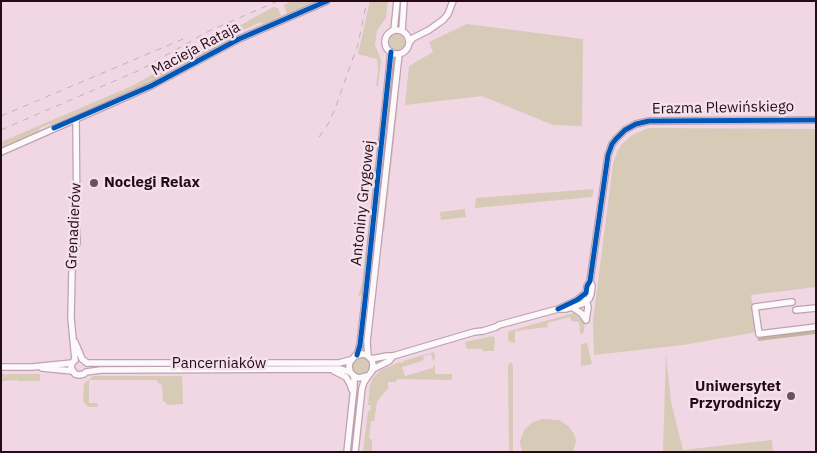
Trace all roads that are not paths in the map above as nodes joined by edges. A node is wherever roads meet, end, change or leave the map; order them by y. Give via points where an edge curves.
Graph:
1 (327, 1) edge
2 (397, 1) edge
3 (404, 1) edge
4 (453, 1) edge
5 (434, 27) junction
6 (394, 30) junction
7 (404, 32) junction
8 (409, 43) junction
9 (391, 52) junction
10 (399, 54) junction
11 (76, 119) junction
12 (816, 120) edge
13 (1, 152) edge
14 (584, 298) junction
15 (792, 302) dead end
16 (572, 307) junction
17 (816, 308) edge
18 (558, 309) junction
19 (796, 310) dead end
20 (816, 327) edge
21 (73, 334) junction
22 (357, 355) junction
23 (393, 356) junction
24 (370, 358) junction
25 (350, 360) junction
26 (84, 361) junction
27 (73, 362) junction
28 (1, 367) edge
29 (32, 367) junction
30 (329, 369) junction
31 (373, 369) junction
32 (72, 371) junction
33 (86, 372) junction
34 (352, 374) junction
35 (367, 376) junction
36 (354, 394) junction
37 (347, 452) edge
38 (355, 452) edge

1 - 11 street, Macieja Rataja via 239,39 151,86
2 - 6 street
3 - 7 street
4 - 5 street via 448,14
5 - 7 street
5 - 8 street
6 - 7 street
6 - 9 street via 385,40
7 - 8 street
8 - 10 street
9 - 10 street
9 - 22 street, Antoniny Grygowej
10 - 24 street, Antoniny Grygowej via 367,342
11 - 13 street, Macieja Rataja
11 - 21 street, Grenadierów via 77,243 72,270
12 - 14 street, Erazma Plewińskiego via 649,121 625,130 608,155 590,281 592,286 589,300
14 - 16 street
14 - 16 street, Erazma Plewińskiego via 588,307 586,320
14 - 18 street
15 - 20 street via 755,307 759,334
16 - 18 street
17 - 19 street
18 - 23 street via 495,324
21 - 26 street
21 - 27 street, Grenadierów
22 - 24 street
22 - 25 street
23 - 24 street
23 - 31 street
24 - 31 street
25 - 26 street, Pancerniaków via 328,363
25 - 34 street
26 - 27 street
26 - 33 street via 88,366
27 - 29 street
27 - 32 street
28 - 29 street
29 - 32 street
30 - 33 street, Pancerniaków
30 - 34 street, Pancerniaków
30 - 36 street via 346,377
31 - 35 street
32 - 33 street via 79,375
34 - 35 street via 361,378
34 - 36 street
35 - 38 street via 362,388
36 - 37 street

